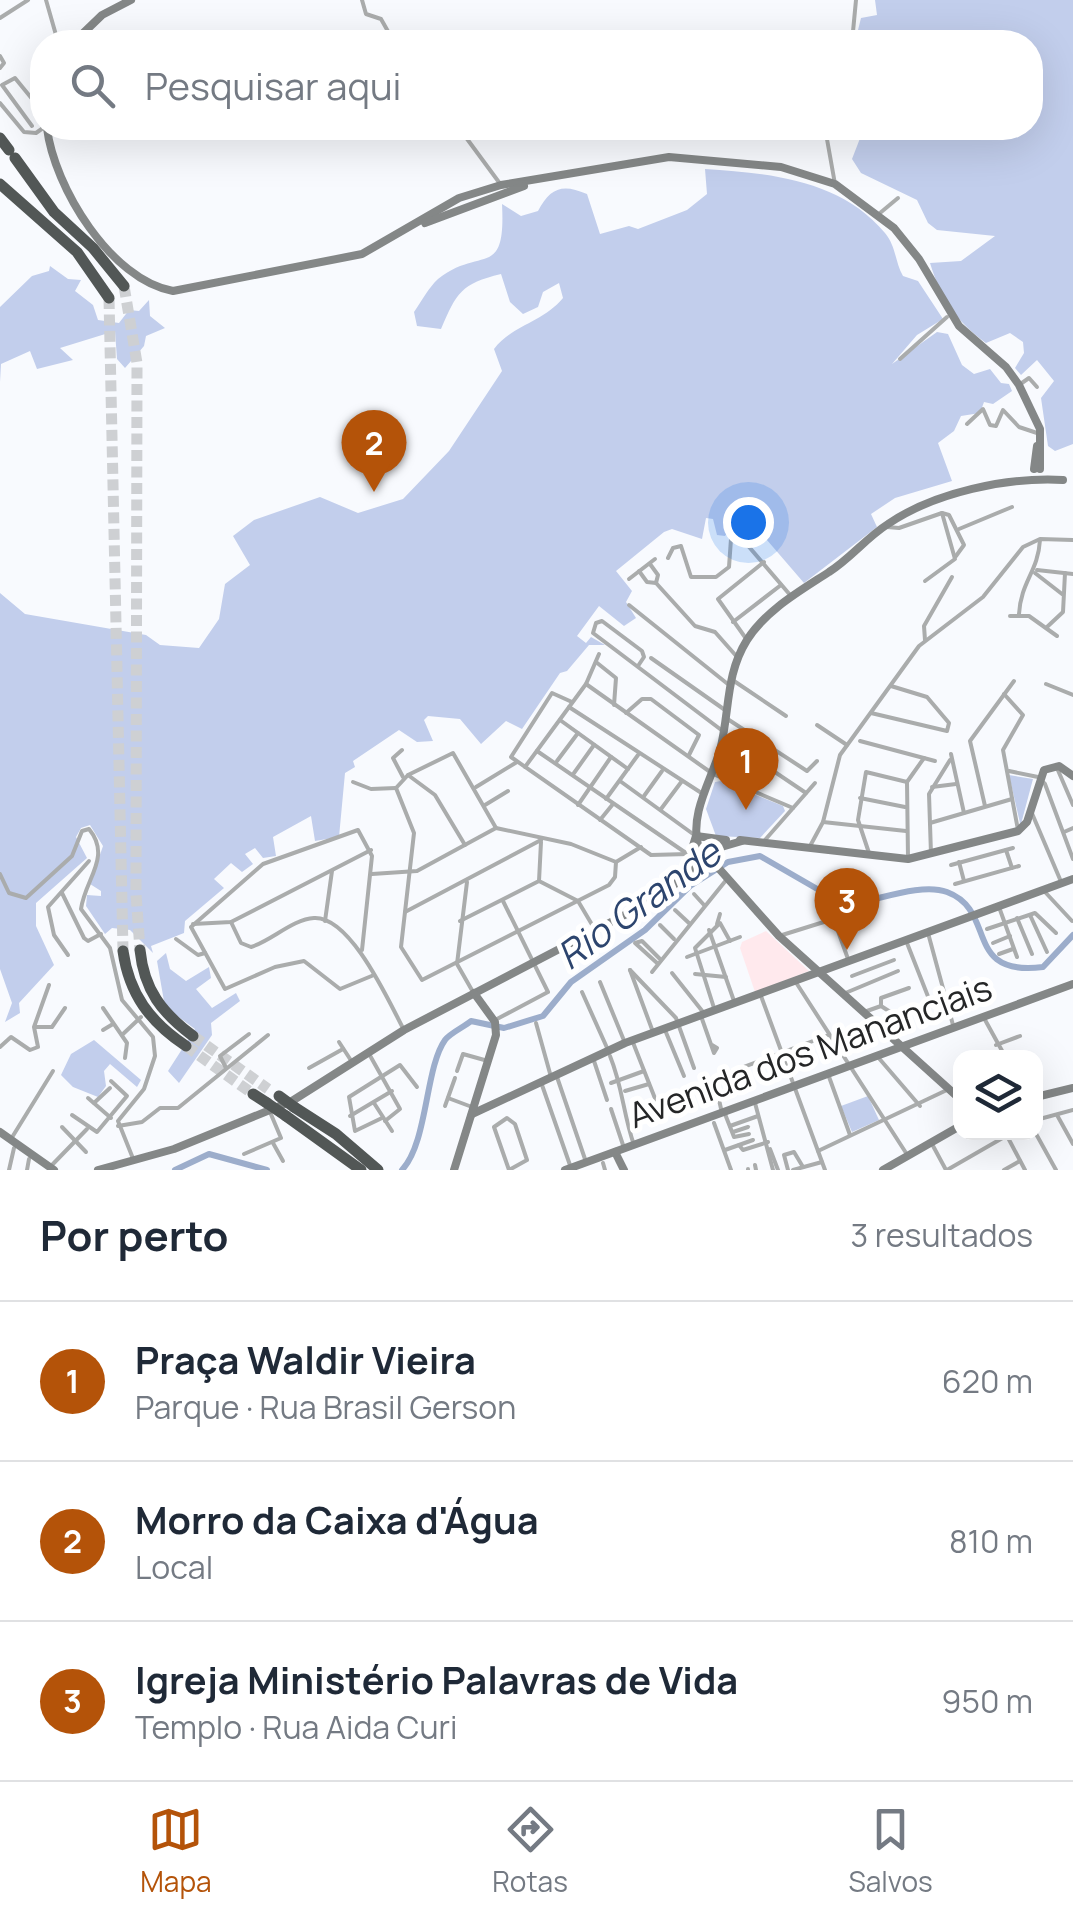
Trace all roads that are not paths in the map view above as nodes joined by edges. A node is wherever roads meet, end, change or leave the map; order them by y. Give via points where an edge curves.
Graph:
1 (28, 0) edge
2 (46, 0) edge
3 (123, 0) edge
4 (130, 0) edge
5 (362, 0) edge
6 (856, 0) edge
7 (0, 18) edge
8 (55, 30) edge
9 (82, 30) edge
10 (84, 30) edge
11 (387, 30) edge
12 (853, 30) edge
13 (0, 56) edge
14 (0, 68) edge
15 (30, 96) edge
16 (0, 102) edge
17 (30, 123) edge
18 (30, 133) edge
19 (0, 138) edge
20 (47, 140) edge
21 (468, 140) edge
22 (826, 140) edge
23 (0, 184) edge
24 (835, 184) junction
25 (501, 186) junction
26 (486, 194) junction
27 (898, 198) dead end
28 (880, 213) junction
29 (124, 286) tunnel mouth
30 (108, 298) tunnel mouth
31 (947, 317) junction
32 (900, 359) dead end
33 (1019, 385) junction
34 (1037, 387) dead end
35 (967, 424) dead end
36 (1037, 432) junction
37 (1035, 475) junction
38 (1068, 481) edge
39 (1012, 507) dead end
40 (942, 513) junction
41 (885, 526) junction
42 (959, 529) junction
43 (1040, 539) junction
44 (1073, 540) edge
45 (955, 557) junction
46 (668, 558) dead end
47 (655, 559) dead end
48 (764, 562) junction
49 (650, 564) junction
50 (1036, 571) junction
51 (639, 572) junction
52 (1065, 574) junction
53 (1073, 574) edge
54 (952, 576) dead end
55 (630, 578) dead end
56 (924, 582) dead end
57 (656, 583) junction
58 (781, 585) junction
59 (791, 596) junction
60 (1064, 596) junction
61 (629, 605) dead end
62 (1018, 614) junction
63 (1010, 616) dead end
64 (733, 622) junction
65 (1046, 627) junction
66 (1057, 636) dead end
67 (747, 640) junction
68 (925, 640) junction
69 (599, 654) dead end
70 (651, 658) dead end
71 (738, 658) junction
72 (596, 662) junction
73 (638, 666) junction
74 (1014, 681) dead end
75 (729, 682) junction
76 (586, 684) junction
77 (1046, 684) dead end
78 (891, 686) junction
79 (1004, 694) junction
80 (1073, 695) edge
81 (614, 704) junction
82 (570, 705) junction
83 (1027, 709) dead end
84 (626, 713) junction
85 (871, 713) junction
86 (726, 714) junction
87 (1023, 715) junction
88 (786, 716) dead end
89 (560, 720) junction
90 (818, 724) dead end
91 (578, 732) junction
92 (724, 734) junction
93 (860, 741) dead end
94 (594, 745) junction
95 (847, 745) junction
96 (402, 750) dead end
97 (537, 751) junction
98 (638, 754) junction
99 (656, 754) dead end
100 (611, 757) junction
101 (688, 757) junction
102 (924, 758) junction
103 (935, 760) dead end
104 (817, 761) dead end
105 (517, 762) junction
106 (557, 762) junction
107 (650, 762) junction
108 (525, 767) junction
109 (628, 768) junction
110 (1006, 770) junction
111 (662, 771) junction
112 (574, 773) junction
113 (713, 774) junction
114 (406, 776) junction
115 (1038, 777) junction
116 (1069, 777) edge
117 (620, 781) junction
118 (682, 781) junction
119 (353, 782) dead end
120 (907, 782) junction
121 (816, 783) dead end
122 (956, 784) junction
123 (476, 787) junction
124 (590, 787) junction
125 (932, 787) junction
126 (396, 788) junction
127 (508, 791) dead end
128 (806, 793) junction
129 (703, 795) junction
130 (644, 797) junction
131 (860, 798) junction
132 (606, 799) junction
133 (1012, 799) junction
134 (612, 804) junction
135 (1073, 804) edge
136 (485, 805) junction
137 (578, 805) junction
138 (985, 806) junction
139 (906, 807) junction
140 (793, 808) junction
141 (1033, 809) junction
142 (660, 810) junction
143 (964, 814) junction
144 (600, 820) junction
145 (823, 822) junction
146 (930, 823) junction
147 (861, 827) junction
148 (496, 828) junction
149 (1022, 828) junction
150 (1073, 828) edge
151 (906, 831) junction
152 (1064, 832) junction
153 (696, 836) junction
154 (711, 839) junction
155 (541, 840) junction
156 (976, 840) junction
157 (742, 841) junction
158 (762, 844) junction
159 (465, 845) junction
160 (641, 848) junction
161 (809, 848) junction
162 (1013, 848) dead end
163 (371, 850) junction
164 (1006, 850) junction
165 (690, 855) junction
166 (869, 855) junction
167 (932, 856) junction
168 (979, 857) junction
169 (908, 859) junction
170 (1073, 859) edge
171 (89, 861) dead end
172 (616, 862) junction
173 (959, 862) junction
174 (719, 864) junction
175 (952, 864) dead end
176 (1020, 866) dead end
177 (698, 867) junction
178 (1012, 868) junction
179 (332, 870) junction
180 (409, 872) junction
181 (0, 874) edge
182 (370, 874) junction
183 (1073, 879) edge
184 (539, 881) junction
185 (964, 881) junction
186 (467, 882) junction
187 (955, 884) dead end
188 (1062, 884) junction
189 (1044, 891) junction
190 (62, 893) junction
191 (694, 894) dead end
192 (503, 901) junction
193 (578, 901) junction
194 (704, 906) junction
195 (999, 907) junction
196 (675, 910) dead end
197 (405, 912) junction
198 (1031, 913) junction
199 (720, 914) dead end
200 (1017, 918) junction
201 (325, 921) junction
202 (460, 921) junction
203 (1072, 921) edge
204 (230, 922) junction
205 (1005, 922) junction
206 (193, 924) junction
207 (690, 924) junction
208 (717, 924) junction
209 (660, 925) dead end
210 (987, 929) dead end
211 (595, 930) junction
212 (709, 930) junction
213 (517, 931) junction
214 (928, 933) junction
215 (1056, 933) dead end
216 (100, 934) junction
217 (779, 936) junction
218 (1010, 936) junction
219 (740, 938) dead end
220 (176, 939) dead end
221 (676, 941) junction
222 (730, 941) junction
223 (906, 941) junction
224 (992, 943) dead end
225 (715, 946) junction
226 (1014, 948) junction
227 (140, 950) tunnel mouth
228 (362, 950) junction
229 (122, 951) tunnel mouth
230 (695, 952) junction
231 (1047, 952) dead end
232 (68, 954) dead end
233 (205, 954) junction
234 (998, 954) dead end
235 (1032, 954) dead end
236 (686, 956) dead end
237 (1018, 958) dead end
238 (894, 960) dead end
239 (659, 961) junction
240 (850, 962) junction
241 (534, 963) junction
242 (457, 964) junction
243 (873, 969) junction
244 (898, 970) dead end
245 (652, 972) dead end
246 (703, 972) junction
247 (821, 972) junction
248 (672, 973) dead end
249 (695, 974) dead end
250 (374, 975) junction
251 (852, 976) dead end
252 (726, 977) junction
253 (639, 978) junction
254 (876, 978) junction
255 (796, 981) junction
256 (600, 982) dead end
257 (632, 982) junction
258 (1073, 984) edge
259 (49, 985) dead end
260 (909, 988) dead end
261 (582, 992) dead end
262 (474, 993) junction
263 (761, 994) junction
264 (843, 994) junction
265 (735, 1003) junction
266 (881, 1006) junction
267 (65, 1008) dead end
268 (102, 1008) dead end
269 (715, 1010) junction
270 (865, 1012) junction
271 (702, 1015) junction
272 (141, 1017) junction
273 (984, 1017) junction
274 (494, 1021) junction
275 (536, 1023) dead end
276 (678, 1023) junction
277 (113, 1024) junction
278 (34, 1027) junction
279 (664, 1028) junction
280 (954, 1029) junction
281 (103, 1030) dead end
282 (404, 1030) junction
283 (653, 1032) junction
284 (122, 1034) junction
285 (249, 1034) dead end
286 (832, 1034) junction
287 (268, 1035) dead end
288 (1020, 1036) dead end
289 (892, 1037) junction
290 (628, 1041) junction
291 (914, 1043) junction
292 (712, 1045) dead end
293 (996, 1045) junction
294 (0, 1047) edge
295 (903, 1047) junction
296 (1000, 1050) edge
297 (368, 1052) junction
298 (782, 1052) junction
299 (888, 1052) junction
300 (609, 1053) junction
301 (877, 1056) junction
302 (913, 1056) junction
303 (592, 1057) junction
304 (125, 1058) dead end
305 (488, 1061) junction
306 (352, 1062) junction
307 (853, 1065) junction
308 (226, 1068) junction
309 (310, 1068) dead end
310 (694, 1068) dead end
311 (457, 1070) dead end
312 (54, 1071) dead end
313 (644, 1071) junction
314 (828, 1074) junction
315 (382, 1076) junction
316 (684, 1076) dead end
317 (554, 1077) junction
318 (455, 1078) dead end
319 (619, 1080) junction
320 (611, 1083) dead end
321 (542, 1084) dead end
322 (649, 1084) junction
323 (417, 1086) dead end
324 (795, 1086) junction
325 (949, 1088) junction
326 (1073, 1088) edge
327 (392, 1091) junction
328 (274, 1092) tunnel mouth
329 (624, 1092) junction
330 (953, 1092) edge
331 (253, 1094) tunnel mouth
332 (1043, 1095) edge
333 (88, 1098) dead end
334 (448, 1098) junction
335 (608, 1100) dead end
336 (754, 1101) junction
337 (498, 1102) junction
338 (94, 1103) junction
339 (374, 1103) junction
340 (445, 1106) dead end
341 (658, 1106) dead end
342 (920, 1106) junction
343 (268, 1107) junction
344 (475, 1109) junction
345 (611, 1110) dead end
346 (1073, 1110) edge
347 (296, 1112) junction
348 (723, 1112) junction
349 (72, 1115) dead end
350 (1057, 1115) junction
351 (350, 1116) junction
352 (759, 1116) junction
353 (111, 1118) junction
354 (503, 1118) junction
355 (1043, 1118) edge
356 (384, 1119) junction
357 (886, 1122) junction
358 (714, 1123) dead end
359 (118, 1126) junction
360 (62, 1128) dead end
361 (88, 1129) junction
362 (731, 1129) junction
363 (953, 1130) edge
364 (392, 1132) dead end
365 (0, 1133) edge
366 (850, 1136) junction
367 (318, 1138) junction
368 (996, 1140) edge
369 (1009, 1140) edge
370 (1039, 1140) edge
371 (76, 1141) junction
372 (274, 1143) junction
373 (12, 1144) junction
374 (932, 1144) junction
375 (1073, 1144) edge
376 (634, 1145) junction
377 (739, 1145) junction
378 (769, 1146) junction
379 (724, 1150) junction
380 (818, 1151) junction
381 (86, 1152) dead end
382 (620, 1152) junction
383 (244, 1154) dead end
384 (908, 1156) junction
385 (29, 1159) dead end
386 (134, 1161) junction
387 (283, 1161) dead end
388 (1020, 1161) junction
389 (822, 1162) junction
390 (603, 1163) dead end
391 (576, 1167) edge
392 (520, 1168) edge
393 (802, 1168) junction
394 (52, 1169) edge
395 (10, 1170) edge
396 (26, 1170) edge
397 (98, 1170) edge
398 (140, 1170) edge
399 (353, 1170) edge
400 (361, 1170) edge
401 (378, 1170) edge
402 (388, 1170) edge
403 (454, 1170) edge
404 (605, 1170) edge
405 (624, 1170) edge
406 (731, 1170) edge
407 (776, 1170) edge
408 (790, 1170) edge
409 (825, 1170) edge
410 (883, 1170) edge
411 (946, 1170) edge
412 (1004, 1170) edge
413 (1026, 1170) edge
414 (1056, 1170) edge

1 - 7 street
2 - 8 street
3 - 9 street
4 - 10 street
5 - 11 street via 366,14 381,19
6 - 12 street
13 - 14 street
15 - 17 street via 14,77 2,84
16 - 18 street
19 - 29 highway via 54,212
20 - 26 street via 53,168 116,266 146,287 173,294 360,258
21 - 25 street
22 - 24 street
23 - 30 highway via 78,252
24 - 25 street via 781,167 669,156
24 - 28 street
25 - 26 street
26 - 31 street via 668,160 799,174 832,186 882,220 915,259
27 - 28 street
28 - 33 street via 919,258 958,326
31 - 32 street
31 - 36 street via 1003,369
33 - 34 street via 1029,378
33 - 37 street via 1040,429
35 - 36 street via 983,409 996,426 1003,410 1019,427
36 - 37 street
37 - 38 street
37 - 41 street via 928,504
39 - 42 street
40 - 41 street via 899,528
40 - 42 street
40 - 45 street
41 - 59 street
42 - 45 street via 964,546
43 - 44 street
43 - 50 street
43 - 68 street via 1018,551 983,597
45 - 56 street
46 - 48 street via 681,546 691,577 716,576 729,567 731,540 738,534
47 - 49 street
48 - 58 street
48 - 64 street via 719,597
49 - 51 street
49 - 57 street
50 - 52 street
50 - 60 street
50 - 62 street via 1021,588
51 - 55 street
51 - 57 street
52 - 53 street
52 - 60 street
54 - 68 street via 924,626
57 - 71 street via 695,626 716,632
58 - 59 street
58 - 64 street
59 - 67 street
60 - 65 street via 1062,612
61 - 75 street
62 - 63 street
62 - 65 street
64 - 67 street
65 - 66 street
67 - 71 street
68 - 78 street
69 - 72 street
70 - 86 street
71 - 75 street
72 - 76 street
72 - 81 street via 617,681
73 - 73 street via 594,633 596,623 642,650
73 - 92 street
74 - 79 street
75 - 86 street
75 - 88 street
76 - 81 street
76 - 82 street
77 - 80 street
78 - 85 street
78 - 85 street via 931,699 949,722 947,731
79 - 87 street
79 - 138 street via 970,742
81 - 84 street
82 - 89 street
82 - 98 street
82 - 105 street via 552,693 510,753
83 - 87 street
84 - 101 street
84 - 101 street via 642,698 651,699 699,735
85 - 95 street
86 - 92 street
86 - 104 street via 808,771
87 - 110 street via 1004,746
89 - 91 street
89 - 97 street
90 - 95 street
91 - 94 street
91 - 106 street
92 - 113 street
92 - 128 street
93 - 102 street
94 - 100 street
94 - 112 street
95 - 145 street
96 - 114 street via 393,758
97 - 106 street
97 - 108 street
98 - 107 street
98 - 109 street
99 - 107 street
100 - 109 street
100 - 124 street
101 - 113 street
102 - 103 street
102 - 120 street
105 - 108 street
105 - 123 street
106 - 112 street
107 - 111 street
108 - 137 street
109 - 117 street
110 - 115 street
110 - 133 street
111 - 118 street
111 - 130 street
112 - 124 street
113 - 129 street
113 - 140 street
114 - 123 street via 453,753
114 - 126 street
114 - 159 street via 434,795
115 - 116 street via 1056,766
115 - 141 street
115 - 152 street
116 - 135 street
117 - 130 street
117 - 132 street
118 - 129 street
118 - 142 street
119 - 126 street
120 - 131 street via 866,772
120 - 139 street
121 - 128 street
122 - 125 street
122 - 125 street via 950,757
122 - 143 street
123 - 136 street
124 - 132 street
124 - 137 street
125 - 146 street
126 - 180 street via 414,833
127 - 136 street
128 - 140 street
129 - 153 street
129 - 154 street
130 - 142 street
131 - 139 street
131 - 147 street
132 - 134 street
133 - 138 street
133 - 149 street
134 - 144 street
134 - 165 street
136 - 148 street
137 - 144 street
138 - 143 street
139 - 151 street
140 - 158 street
141 - 149 street
141 - 188 street
142 - 153 street
143 - 146 street
144 - 160 street
145 - 147 street
145 - 161 street
146 - 167 street
147 - 151 street
147 - 166 street
148 - 155 street
148 - 159 street
149 - 156 street
150 - 152 street
151 - 169 street
152 - 170 street
153 - 154 street
153 - 165 street
153 - 174 street
154 - 157 street
154 - 174 street
155 - 172 street
155 - 184 street
155 - 186 street
156 - 167 street
156 - 168 street
157 - 158 street
157 - 174 street via 728,844
158 - 161 street
159 - 180 street
160 - 165 street via 656,856
160 - 172 street
161 - 166 street
162 - 164 street
163 - 179 street
163 - 182 street
163 - 206 street via 358,830 300,848 286,860 259,867
164 - 168 street
164 - 178 street
165 - 177 street
166 - 169 street
167 - 169 street
168 - 173 street
171 - 190 street
172 - 193 street via 613,881
173 - 175 street
173 - 185 street
174 - 177 street
174 - 194 street
174 - 217 street
176 - 178 street
177 - 211 street via 661,896
178 - 185 street
179 - 201 street
179 - 204 street
180 - 182 street
180 - 197 street
181 - 216 street via 9,893 26,898 72,856 79,834 89,829 101,855 81,909
182 - 228 street
183 - 188 street
184 - 192 street
184 - 193 street
185 - 187 street
186 - 197 street
186 - 202 street
188 - 189 street
189 - 195 street
189 - 203 street
190 - 216 street via 84,938
190 - 232 street via 48,911
191 - 194 street
192 - 202 street
192 - 213 street
193 - 211 street
193 - 213 street
194 - 207 street
195 - 205 street
195 - 214 street
196 - 207 street
197 - 242 street via 402,951 419,978
198 - 200 street
198 - 215 street
198 - 231 street
199 - 208 street
200 - 205 street
200 - 235 street
201 - 204 street via 311,918 251,947 240,943
201 - 228 street
202 - 242 street
204 - 206 street
205 - 210 street
205 - 218 street
206 - 233 street
207 - 221 street
208 - 212 street
208 - 222 street
209 - 221 street
211 - 241 street
212 - 225 street
212 - 230 street
213 - 241 street
213 - 242 street
214 - 223 street
214 - 280 street
216 - 272 street via 110,948 122,1000
217 - 240 street via 826,921 838,930
217 - 247 street
218 - 224 street
218 - 226 street
219 - 222 street
220 - 233 street
221 - 239 street
222 - 225 street
223 - 240 street
223 - 266 street via 927,1002 895,1015
225 - 230 street
225 - 252 street
226 - 234 street
226 - 237 street
227 - 229 highway via 157,1003 190,1041 159,1027 142,1006
228 - 250 street
230 - 236 street
230 - 246 street
233 - 250 street via 225,989 304,961 340,989
238 - 243 street
239 - 239 street via 635,943 642,941
239 - 245 street
240 - 247 street
241 - 262 street
241 - 274 street via 548,993
242 - 262 street
243 - 251 street
243 - 254 street
244 - 254 street
246 - 249 street
246 - 252 street
246 - 269 street
247 - 255 street
247 - 264 street
248 - 271 street
250 - 282 street
252 - 265 street
253 - 257 street
253 - 257 street via 630,970
253 - 276 street
254 - 264 street
255 - 263 street
255 - 286 street
256 - 290 street
257 - 283 street
258 - 273 street, Avenida dos Mananciais
259 - 278 street
260 - 266 street via 881,998
261 - 300 street
262 - 274 street
262 - 282 street
263 - 265 street
263 - 298 street
264 - 270 street
265 - 269 street
266 - 270 street
267 - 278 street via 52,1027
268 - 277 street
269 - 271 street
270 - 289 street
271 - 276 street
271 - 292 street
272 - 284 street
272 - 359 street via 153,1037 152,1066
273 - 280 street, Avenida dos Mananciais
273 - 293 street
274 - 305 street
275 - 317 street
276 - 279 street
276 - 310 street
277 - 281 street
277 - 284 street
278 - 294 street via 36,1049 12,1036
279 - 283 street
279 - 316 street
280 - 291 street, Avenida dos Mananciais
282 - 297 street
283 - 290 street
284 - 304 street
285 - 308 street via 220,1056
286 - 298 street
286 - 307 street
287 - 308 street
288 - 293 street
289 - 295 street
289 - 299 street
290 - 300 street
290 - 313 street
291 - 295 street, Avenida dos Mananciais
291 - 302 street
293 - 296 street
295 - 299 street, Avenida dos Mananciais
295 - 302 street
297 - 306 street
297 - 315 street
298 - 324 street
298 - 348 street via 713,1079
299 - 301 street, Avenida dos Mananciais
300 - 303 street
300 - 319 street
301 - 307 street, Avenida dos Mananciais
301 - 342 street
302 - 325 street
303 - 317 street
303 - 335 street
305 - 311 street via 464,1054
305 - 344 street
306 - 309 street via 341,1046
306 - 343 street
307 - 314 street, Avenida dos Mananciais
307 - 357 street
308 - 359 street via 178,1108 160,1108 140,1123
312 - 373 street
313 - 319 street
313 - 322 street
314 - 324 street, Avenida dos Mananciais
314 - 366 street
315 - 323 street via 402,1066
315 - 327 street
315 - 351 street via 348,1097
317 - 337 street
317 - 391 street
318 - 334 street
319 - 320 street
319 - 329 street
321 - 391 street
322 - 329 street
322 - 341 street
324 - 336 street, Avenida dos Mananciais
324 - 380 street
325 - 330 street
325 - 342 street
326 - 332 street
327 - 339 street
327 - 356 street via 400,1108
328 - 347 highway, bridge
329 - 376 street
331 - 343 highway
333 - 338 street
334 - 340 street
334 - 344 street
336 - 348 street, Avenida dos Mananciais
336 - 352 street
337 - 344 street
337 - 354 street
338 - 353 street
338 - 353 street via 110,1084 128,1096
339 - 351 street
339 - 356 street
342 - 357 street
343 - 347 highway, bridge
343 - 372 street via 282,1137
343 - 386 street
344 - 403 street
345 - 382 street
346 - 350 street
347 - 367 highway
347 - 401 highway
347 - 402 highway
348 - 362 street
348 - 376 street, Avenida dos Mananciais
349 - 361 street
350 - 355 street
350 - 375 street
351 - 356 street via 360,1132
352 - 362 street
352 - 378 street
353 - 361 street via 97,1132
354 - 392 street via 512,1120 521,1142 527,1162
354 - 392 street via 494,1127 505,1166
356 - 364 street
357 - 366 street
357 - 384 street
358 - 379 street
359 - 386 street
360 - 371 street
361 - 371 street
362 - 377 street via 750,1134
363 - 374 street
365 - 373 street
366 - 380 street
367 - 399 highway
367 - 400 highway
368 - 411 street
369 - 388 street
370 - 414 street
371 - 381 street
371 - 394 street
372 - 383 street
372 - 387 street
373 - 394 street
373 - 395 street
374 - 384 street
374 - 411 street
376 - 382 street, Avenida dos Mananciais
377 - 378 street
377 - 379 street
378 - 407 street
379 - 406 street
380 - 389 street
382 - 391 street, Avenida dos Mananciais
382 - 405 street
384 - 410 street
385 - 396 street
386 - 397 street
386 - 398 street
388 - 412 street
388 - 413 street
389 - 393 street
389 - 409 street
390 - 404 street
393 - 408 street
393 - 408 street via 797,1152 785,1154

